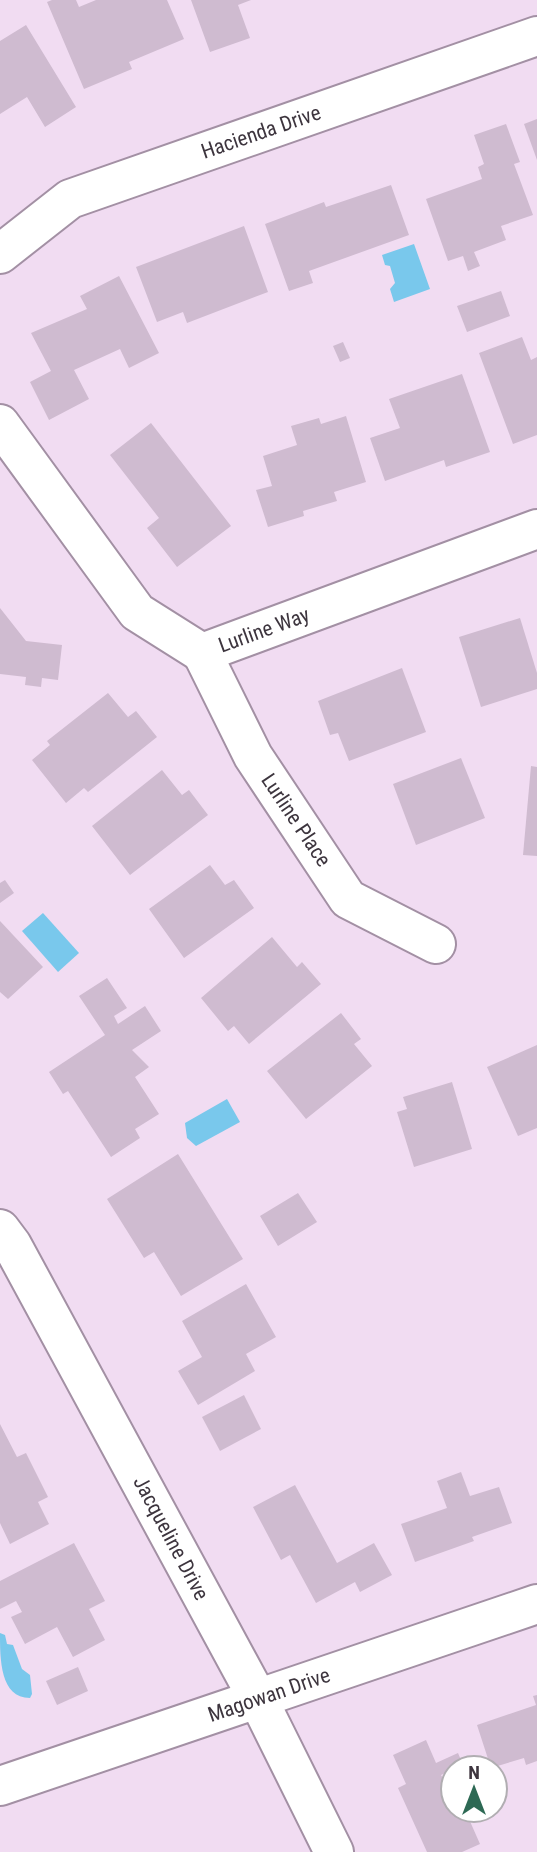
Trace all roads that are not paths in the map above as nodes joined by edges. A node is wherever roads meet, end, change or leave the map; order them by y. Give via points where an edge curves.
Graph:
1 (537, 36) edge
2 (0, 254) edge
3 (0, 424) edge
4 (537, 529) edge
5 (201, 653) junction
6 (436, 944) dead end
7 (0, 1229) edge
8 (537, 1604) edge
9 (258, 1699) junction
10 (0, 1786) edge
11 (334, 1852) edge

1 - 2 street, Hacienda Drive via 70,199
3 - 5 street, Lurline Way via 138,612
4 - 5 street, Lurline Way
5 - 6 street, Lurline Place via 253,757 348,899
7 - 9 street, Jacqueline Drive
8 - 9 street, Magowan Drive
9 - 10 street, Magowan Drive
9 - 11 street, Jacqueline Drive

